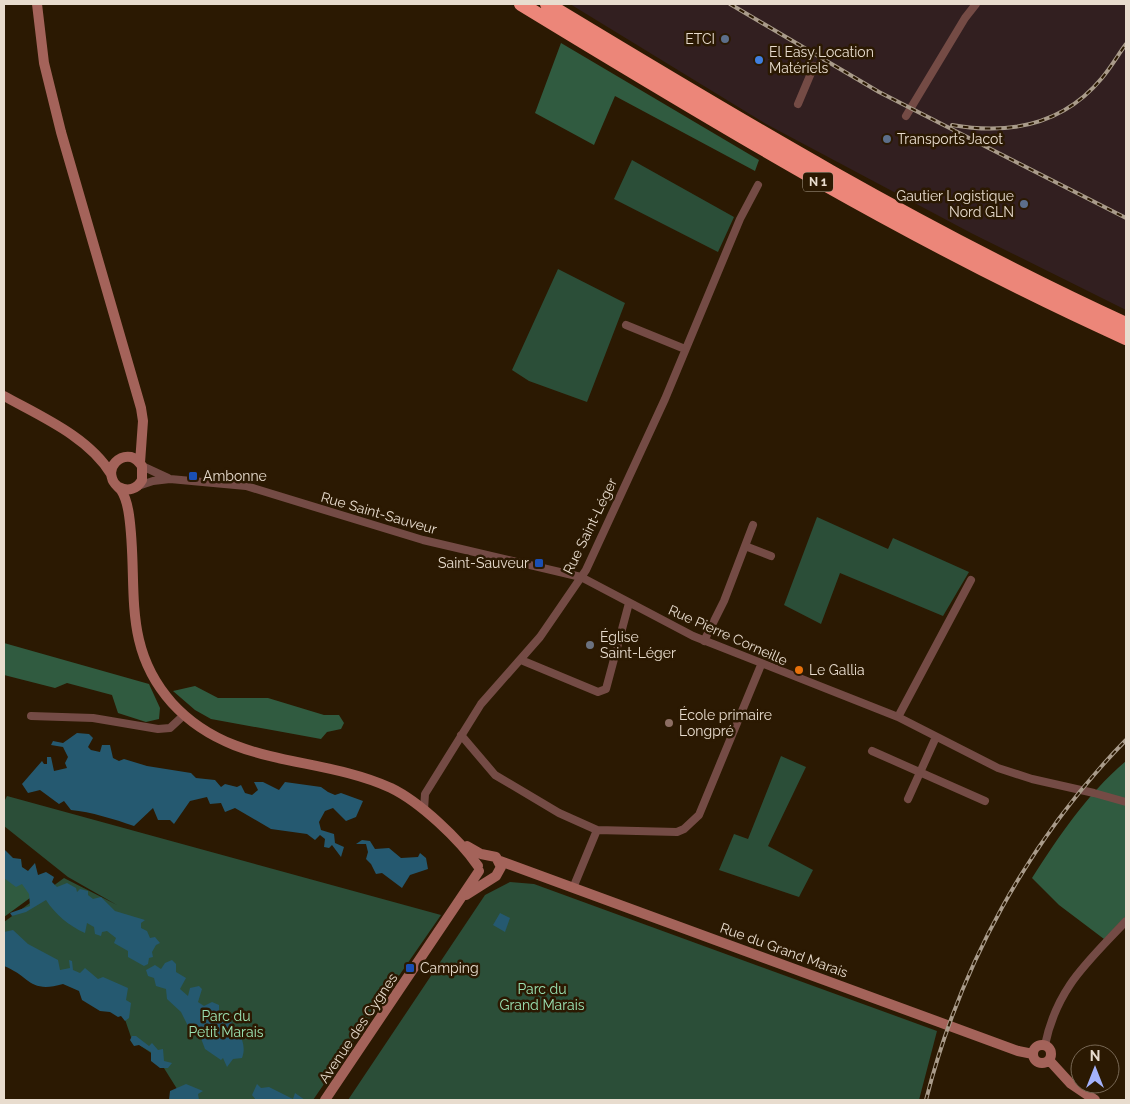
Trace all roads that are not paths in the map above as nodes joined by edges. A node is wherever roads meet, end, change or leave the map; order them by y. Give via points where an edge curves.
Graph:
1 (37, 4) edge
2 (521, 4) edge
3 (547, 4) edge
4 (976, 4) edge
5 (814, 66) dead end
6 (798, 104) dead end
7 (906, 116) dead end
8 (758, 184) dead end
9 (1126, 324) edge
10 (626, 325) dead end
11 (1126, 338) edge
12 (685, 349) junction
13 (4, 396) edge
14 (143, 429) junction
15 (94, 453) junction
16 (123, 458) junction
17 (141, 465) junction
18 (111, 474) junction
19 (170, 479) junction
20 (138, 486) junction
21 (118, 487) junction
22 (129, 514) junction
23 (753, 525) dead end
24 (745, 546) junction
25 (772, 556) dead end
26 (581, 577) junction
27 (971, 580) dead end
28 (629, 603) junction
29 (704, 641) junction
30 (521, 660) junction
31 (761, 665) junction
32 (184, 715) junction
33 (31, 716) dead end
34 (898, 717) junction
35 (461, 735) junction
36 (936, 737) junction
37 (872, 751) dead end
38 (920, 773) junction
39 (908, 799) dead end
40 (986, 801) dead end
41 (1126, 802) edge
42 (424, 810) junction
43 (598, 830) junction
44 (458, 842) junction
45 (487, 855) junction
46 (500, 861) junction
47 (478, 868) junction
48 (526, 873) junction
49 (494, 876) junction
50 (573, 888) junction
51 (463, 897) junction
52 (1126, 921) edge
53 (1044, 1045) junction
54 (1033, 1054) junction
55 (1049, 1060) junction
56 (325, 1100) edge
57 (1095, 1100) edge

1 - 14 street via 54,105 138,397
2 - 11 highway, N 1 via 856,203 977,267
3 - 9 highway, N 1 via 835,176 1022,276
4 - 7 street
5 - 6 street
8 - 12 street, Rue Saint-Léger
10 - 12 street
12 - 26 street, Rue Saint-Léger via 661,408
13 - 15 street
14 - 16 street
14 - 17 street
15 - 16 street
15 - 18 street
16 - 17 street via 135,459
16 - 18 street via 114,464
17 - 19 street, Rue Saint-Sauveur
17 - 20 street via 144,477
18 - 21 street
19 - 20 street, Rue Saint-Sauveur via 153,480
19 - 26 street, Rue Saint-Sauveur via 258,489 422,540
20 - 21 street via 126,490
20 - 22 street
21 - 22 street
22 - 32 street via 133,611 139,642 152,674
23 - 24 street
24 - 25 street
24 - 29 street via 724,601
26 - 28 street, Rue Pierre Corneille
26 - 30 street, Rue Saint-Léger
27 - 34 street
28 - 29 street, Rue Pierre Corneille
28 - 30 street via 603,692
29 - 31 street, Rue Pierre Corneille
30 - 35 street, Rue Saint-Léger via 481,704
31 - 34 street, Rue Pierre Corneille
31 - 43 street via 699,815 691,824 677,832
32 - 33 street via 170,728 158,729 93,718
32 - 42 street via 213,736 240,749 372,780 403,794
34 - 36 street, Rue Pierre Corneille
35 - 42 street, Rue Saint-Léger via 425,794
35 - 43 street via 495,775 559,813
36 - 38 street
36 - 41 street, Rue Pierre Corneille via 1010,772
37 - 38 street
38 - 39 street
38 - 40 street
42 - 44 street
43 - 50 street
44 - 45 street
44 - 47 street
45 - 46 street via 496,856
45 - 47 street via 481,858
46 - 48 street, Rue du Grand Marais
46 - 49 street via 501,870
47 - 49 street via 482,876
47 - 51 street, Avenue des Cygnes
48 - 49 street, Rue du Grand Marais
48 - 50 street, Rue du Grand Marais
49 - 51 street, Avenue des Cygnes
50 - 54 street, Rue du Grand Marais
51 - 56 street, Avenue des Cygnes
52 - 53 street via 1062,994
53 - 54 street via 1037,1046
53 - 55 street via 1051,1051
54 - 55 street via 1038,1062
55 - 57 street via 1070,1083

